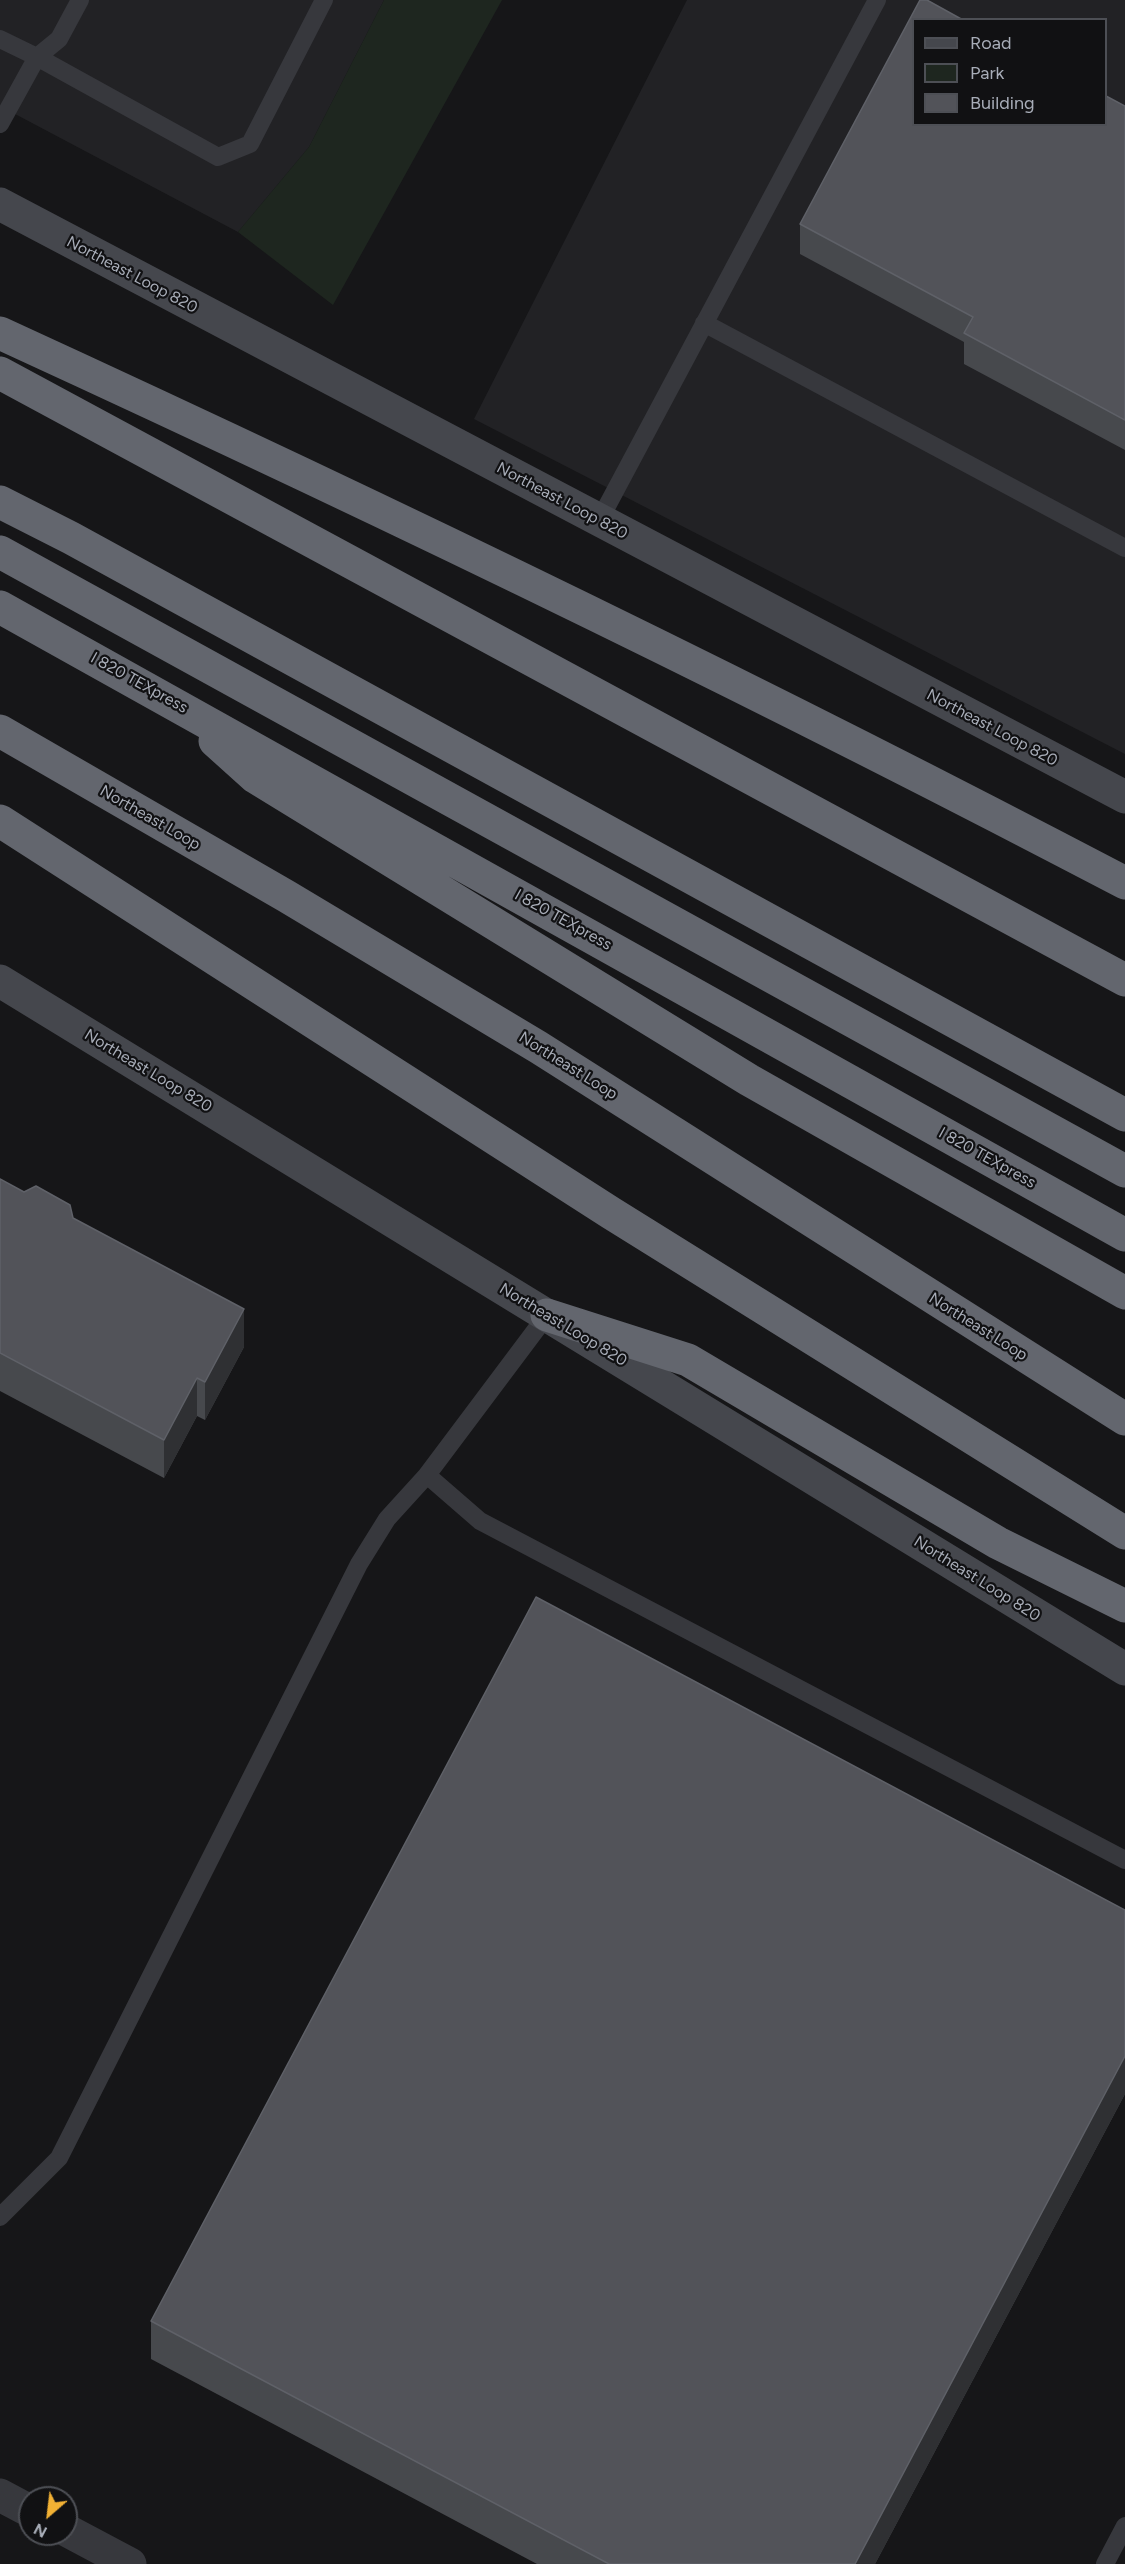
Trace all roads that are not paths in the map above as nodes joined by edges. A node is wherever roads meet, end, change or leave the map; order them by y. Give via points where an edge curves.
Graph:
1 (80, 0) edge
2 (324, 0) edge
3 (877, 0) edge
4 (0, 39) edge
5 (37, 57) junction
6 (0, 124) edge
7 (0, 204) edge
8 (705, 323) junction
9 (0, 333) edge
10 (0, 373) edge
11 (0, 502) edge
12 (600, 521) junction
13 (1125, 548) edge
14 (0, 552) edge
15 (0, 607) edge
16 (172, 701) junction
17 (0, 731) edge
18 (1125, 797) edge
19 (0, 821) edge
20 (1125, 883) edge
21 (0, 981) edge
22 (1125, 981) edge
23 (1125, 1115) edge
24 (1125, 1171) edge
25 (1125, 1235) edge
26 (1125, 1293) edge
27 (548, 1315) junction
28 (1125, 1419) edge
29 (427, 1475) junction
30 (1125, 1533) edge
31 (1125, 1606) edge
32 (1125, 1669) edge
33 (1125, 1860) edge
34 (0, 2217) edge
35 (0, 2495) edge
36 (18, 2505) edge
37 (1125, 2526) edge
38 (78, 2536) edge
39 (130, 2564) edge
40 (1105, 2564) edge

1 - 5 lane via 59,39
2 - 5 lane via 250,144 218,157
3 - 8 lane
4 - 5 lane
5 - 6 lane
7 - 12 main road, Northeast Loop 820
8 - 12 lane
8 - 13 lane
9 - 20 highway via 183,417 879,754
10 - 22 highway
11 - 23 highway
12 - 18 main road, Northeast Loop 820
14 - 24 highway
15 - 16 highway, I 820 TEXpress
16 - 25 highway, I 820 TEXpress
16 - 26 highway via 255,777 749,1080
17 - 28 highway, Northeast Loop via 538,1047
19 - 30 highway via 621,1219
21 - 27 main road, Northeast Loop 820
27 - 29 lane
27 - 31 highway via 688,1360 998,1543
27 - 32 main road, Northeast Loop 820
29 - 33 lane via 480,1521
29 - 34 lane via 387,1519 359,1564 59,2158
35 - 36 street
37 - 40 lane
38 - 39 street

